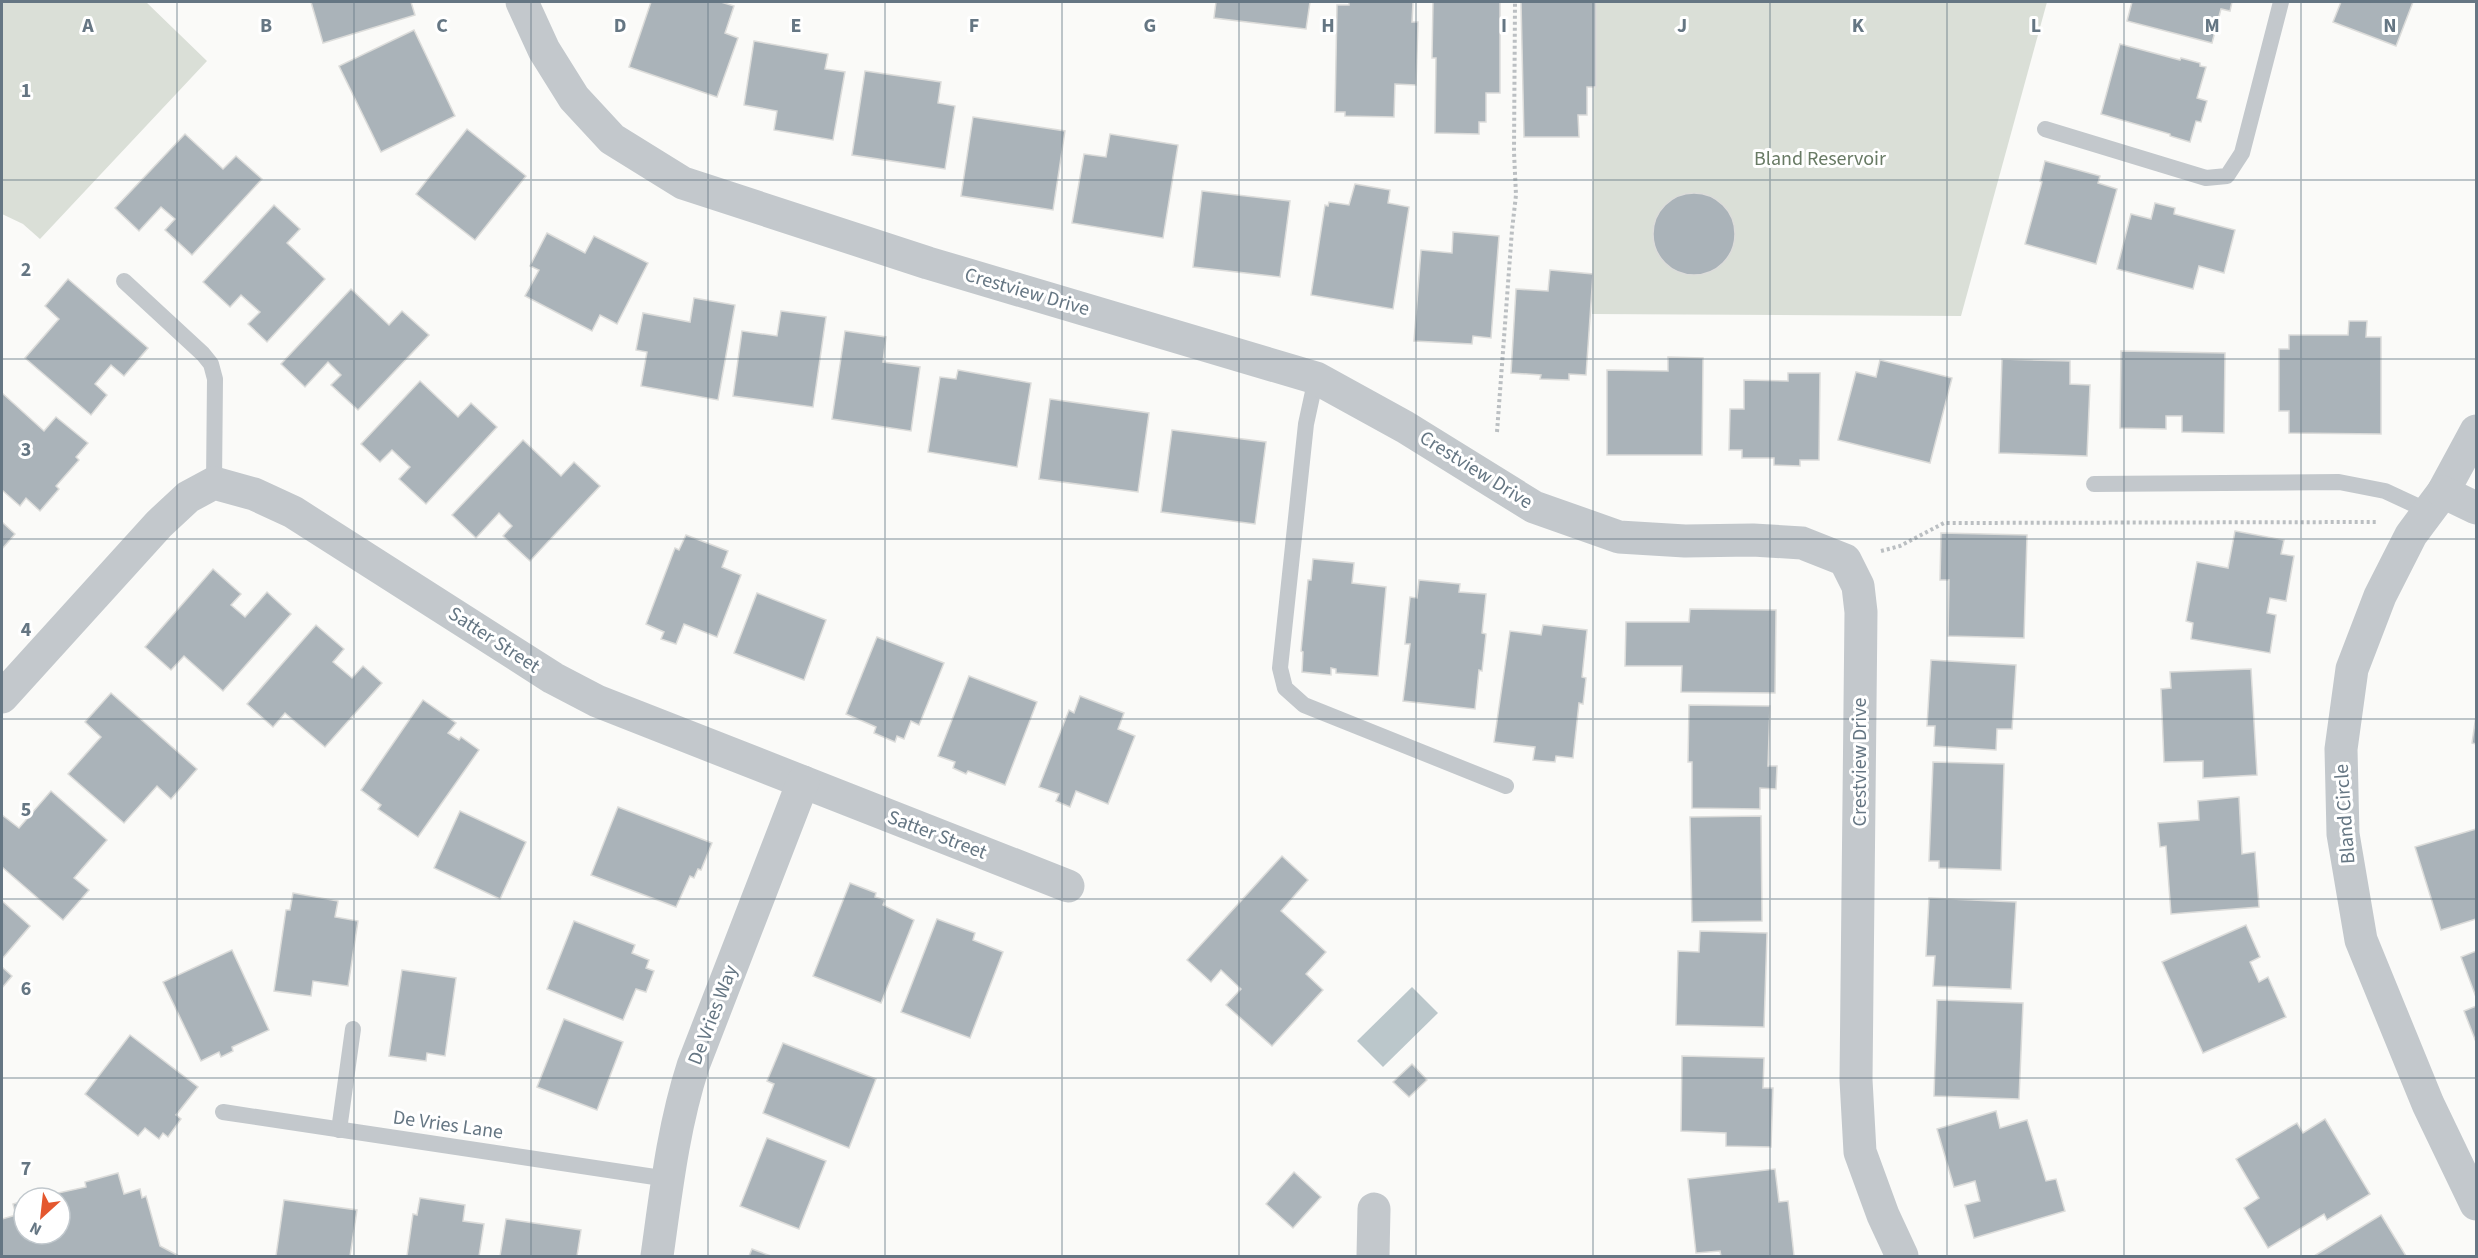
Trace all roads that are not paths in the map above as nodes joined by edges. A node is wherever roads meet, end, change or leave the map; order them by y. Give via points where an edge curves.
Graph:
1 (522, 2) edge
2 (2281, 2) edge
3 (2045, 129) dead end
4 (124, 281) dead end
5 (1316, 378) junction
6 (2476, 430) edge
7 (214, 483) junction
8 (2094, 484) dead end
9 (2476, 508) edge
10 (2427, 513) junction
11 (2, 698) edge
12 (803, 783) junction
13 (1506, 786) dead end
14 (1068, 886) dead end
15 (353, 1029) dead end
16 (223, 1112) dead end
17 (339, 1130) junction
18 (668, 1179) junction
19 (2476, 1204) edge
20 (1374, 1209) dead end
21 (657, 1257) edge
22 (1373, 1257) edge
23 (1902, 1257) edge

1 - 5 street, Crestview Drive via 544,50 574,98 612,139 683,183 928,263
2 - 3 lane via 2242,153 2228,176 2206,178
4 - 7 lane via 211,364 215,379
5 - 13 lane via 1306,424 1280,668 1285,688 1304,705
5 - 23 street, Crestview Drive via 1405,427 1534,507 1618,537 1802,543 1845,560 1858,586 1861,612 1856,1080 1860,1152
6 - 10 street, Bland Circle
7 - 11 street via 188,497 164,518
7 - 12 street, Satter Street via 254,494 292,512 573,689
8 - 10 lane via 2339,482 2385,491
9 - 10 street
10 - 19 street, Bland Circle via 2380,596 2352,669 2341,749 2343,834 2361,940 2428,1104
12 - 14 street, Satter Street
12 - 18 street, De Vries Way via 693,1066 678,1118
15 - 17 lane
16 - 17 lane, De Vries Lane
17 - 18 lane, De Vries Lane
18 - 21 street, De Vries Way
20 - 22 street

